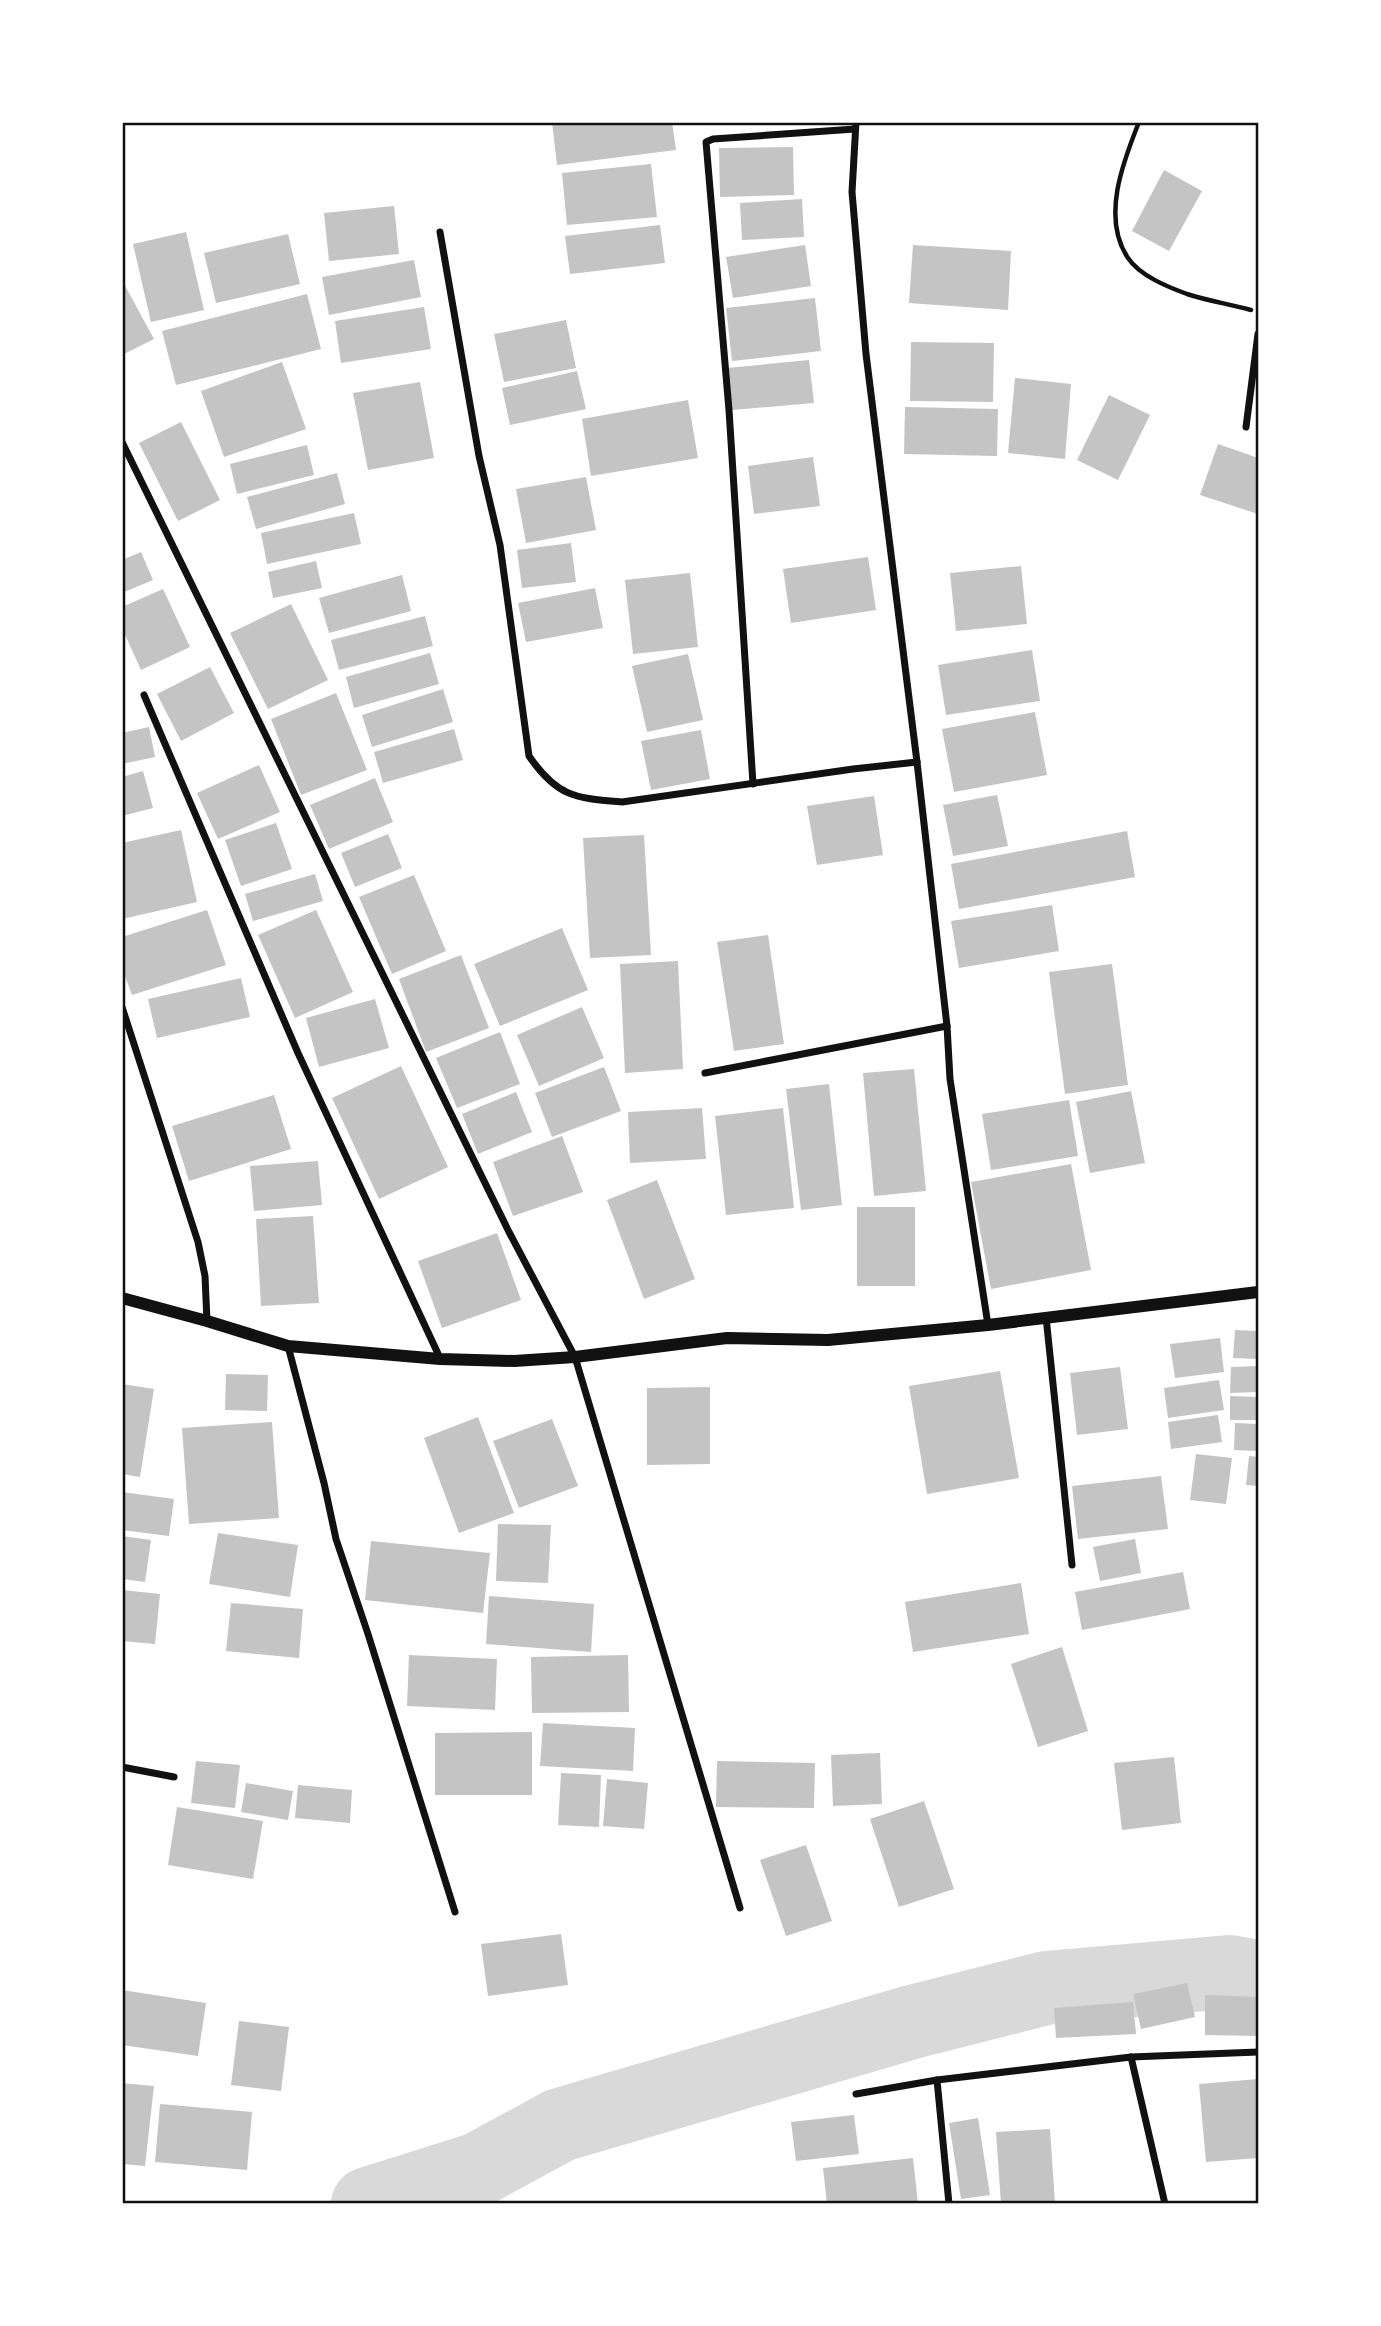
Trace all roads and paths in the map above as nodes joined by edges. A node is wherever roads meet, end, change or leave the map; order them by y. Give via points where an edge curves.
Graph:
1 (1139, 122) edge
2 (855, 126) edge
3 (440, 232) dead end
4 (1258, 311) edge
5 (1258, 334) edge
6 (1245, 426) dead end
7 (122, 442) edge
8 (144, 695) dead end
9 (917, 762) junction
10 (753, 784) junction
11 (122, 1007) edge
12 (947, 1026) junction
13 (705, 1073) dead end
14 (1258, 1292) edge
15 (122, 1298) edge
16 (1046, 1316) junction
17 (207, 1321) junction
18 (988, 1325) junction
19 (288, 1346) junction
20 (575, 1357) junction
21 (440, 1359) junction
22 (1072, 1565) dead end
23 (122, 1767) edge
24 (174, 1777) dead end
25 (740, 1908) dead end
26 (455, 1912) dead end
27 (1258, 2052) edge
28 (1131, 2057) junction
29 (937, 2080) junction
30 (856, 2094) dead end
31 (949, 2203) edge
32 (1166, 2203) edge

1 - 4 path via 1118,188 1116,230 1128,259 1144,274 1187,294
2 - 9 street via 855,248
2 - 10 street via 713,139 706,144
3 - 10 street via 479,456 500,545 529,756 558,789 585,799 622,802
5 - 6 street
7 - 20 street via 503,1220
8 - 21 street via 298,1053
9 - 10 street
9 - 12 street
11 - 17 street via 198,1242
12 - 13 street
12 - 18 street via 950,1079
14 - 16 street
15 - 17 street
16 - 18 street
16 - 22 street
17 - 19 street
18 - 20 street via 828,1340 727,1339
19 - 21 street
19 - 26 street via 336,1539
20 - 21 street
20 - 25 street
23 - 24 street
27 - 28 street
28 - 29 street
28 - 32 street
29 - 30 street
29 - 31 street

